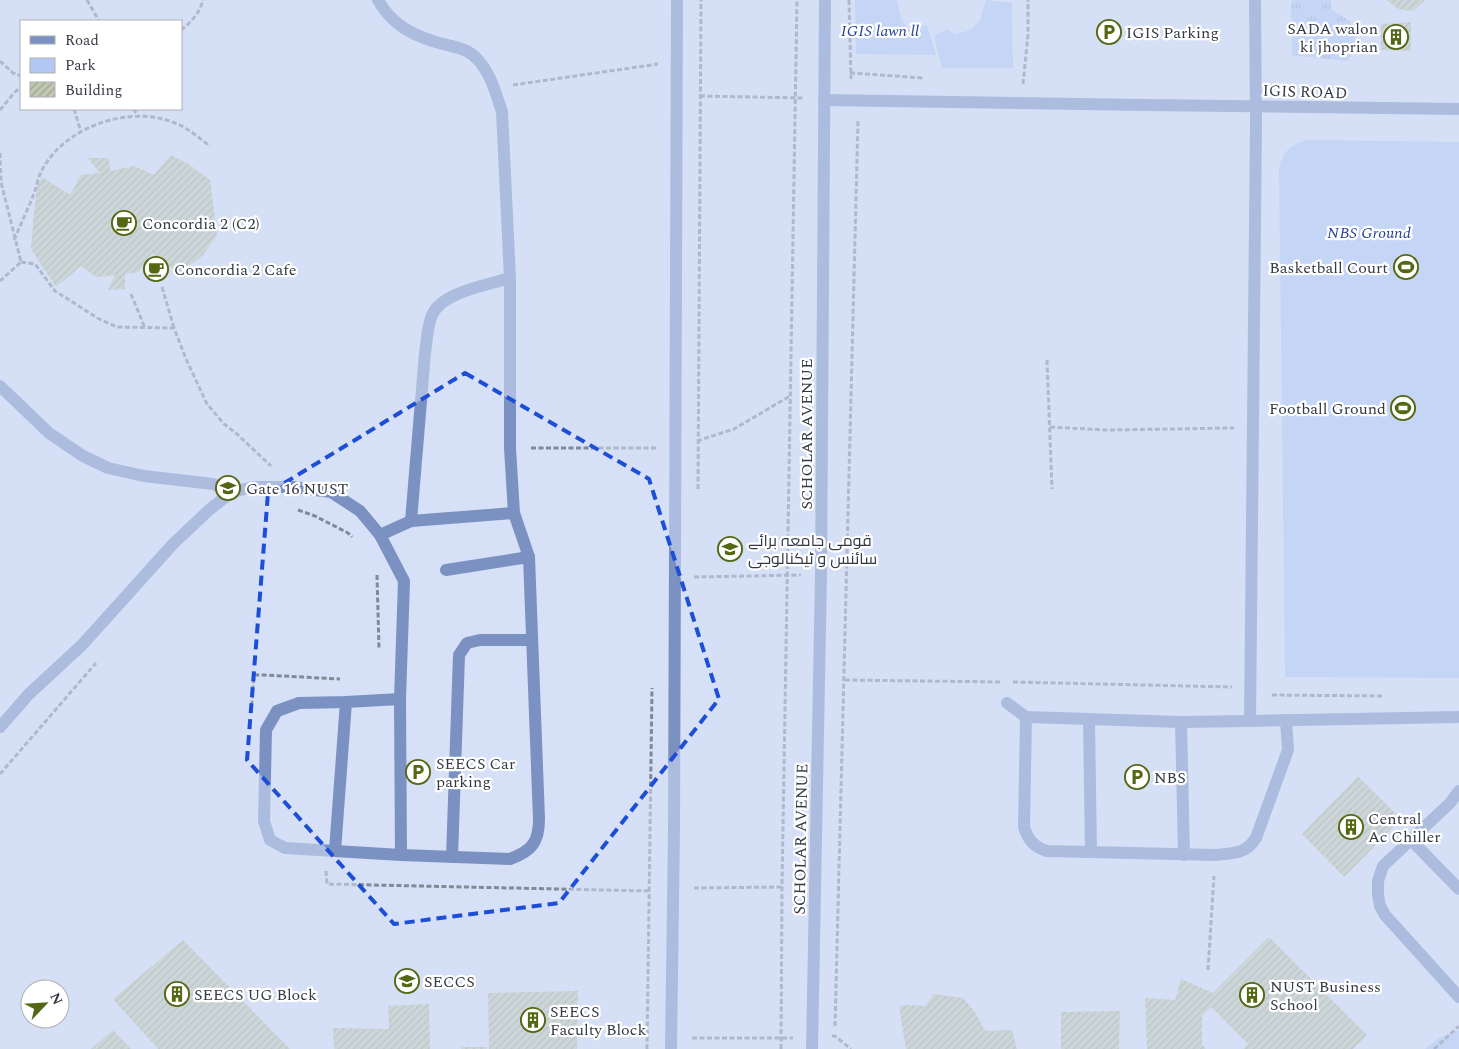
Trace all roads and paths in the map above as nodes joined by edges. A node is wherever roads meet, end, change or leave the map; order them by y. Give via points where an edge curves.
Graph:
1 (87, 0) edge
2 (203, 0) edge
3 (378, 0) edge
4 (677, 0) edge
5 (797, 0) edge
6 (825, 0) edge
7 (849, 0) edge
8 (1028, 0) edge
9 (1255, 0) edge
10 (98, 20) edge
11 (182, 29) edge
12 (0, 61) edge
13 (676, 64) junction
14 (20, 76) edge
15 (1023, 86) dead end
16 (495, 88) junction
17 (20, 89) edge
18 (676, 97) junction
19 (796, 98) junction
20 (824, 100) junction
21 (855, 100) junction
22 (1256, 108) junction
23 (1459, 109) edge
24 (0, 110) edge
25 (74, 110) edge
26 (134, 110) edge
27 (138, 116) junction
28 (81, 132) junction
29 (210, 146) dead end
30 (0, 153) edge
31 (14, 240) junction
32 (21, 262) junction
33 (510, 278) junction
34 (0, 281) edge
35 (162, 287) dead end
36 (131, 294) dead end
37 (145, 328) junction
38 (174, 328) junction
39 (1047, 360) dead end
40 (0, 386) edge
41 (791, 396) junction
42 (1050, 427) junction
43 (1239, 428) dead end
44 (675, 446) junction
45 (510, 448) junction
46 (656, 448) junction
47 (656, 458) dead end
48 (293, 487) junction
49 (1052, 489) dead end
50 (232, 492) junction
51 (296, 510) dead end
52 (514, 513) junction
53 (411, 521) junction
54 (380, 535) junction
55 (355, 540) dead end
56 (529, 557) junction
57 (376, 570) dead end
58 (446, 570) dead end
59 (788, 575) junction
60 (821, 575) junction
61 (675, 576) junction
62 (532, 640) junction
63 (379, 653) dead end
64 (97, 662) dead end
65 (343, 680) dead end
66 (845, 680) junction
67 (652, 684) dead end
68 (1236, 687) dead end
69 (1272, 695) dead end
70 (1390, 696) dead end
71 (400, 699) junction
72 (346, 702) junction
73 (1007, 703) dead end
74 (251, 714) dead end
75 (1026, 717) junction
76 (1459, 717) edge
77 (1089, 720) junction
78 (1286, 720) junction
79 (1250, 721) junction
80 (1181, 722) junction
81 (0, 727) edge
82 (0, 774) edge
83 (1458, 795) edge
84 (1411, 840) junction
85 (330, 850) junction
86 (1091, 852) junction
87 (401, 855) junction
88 (1184, 855) junction
89 (1216, 855) junction
90 (452, 857) junction
91 (782, 887) junction
92 (1459, 889) edge
93 (648, 891) junction
94 (672, 891) junction
95 (1208, 970) dead end
96 (1459, 996) edge
97 (1459, 1026) edge
98 (781, 1038) junction
99 (835, 1042) dead end
100 (812, 1043) edge
101 (671, 1044) edge
102 (647, 1049) edge
103 (781, 1049) edge
104 (1434, 1049) edge

1 - 10 path
2 - 11 path via 190,23
3 - 16 lane via 401,27 424,39 463,49 477,58
4 - 13 lane
5 - 19 path
6 - 20 lane, SCHOLAR AVENUE
7 - 21 path via 850,72
8 - 15 path
9 - 22 lane, IGIS ROAD
12 - 14 path
13 - 16 path
13 - 18 lane
16 - 33 lane via 502,112
17 - 24 path
18 - 19 path
18 - 44 lane
19 - 20 path
19 - 41 path
20 - 21 lane
20 - 60 lane, SCHOLAR AVENUE
21 - 22 lane
21 - 66 path via 858,172
22 - 23 lane, IGIS ROAD
22 - 79 lane
25 - 28 path
26 - 27 path
27 - 28 path via 104,122
27 - 29 path via 176,123
28 - 31 path via 65,142 40,173
30 - 31 path via 1,182
31 - 32 path
32 - 34 path
32 - 37 path via 35,264 55,291 99,319 117,327
33 - 45 lane
33 - 53 lane via 462,292 443,301 433,313 425,353
35 - 38 path
36 - 37 path
37 - 38 path
38 - 48 path via 208,404 224,424
39 - 42 path
40 - 50 lane via 49,433 108,468 213,484
41 - 44 path via 734,429
41 - 59 path
42 - 43 path via 1107,430
42 - 49 path
44 - 46 path
44 - 61 lane
45 - 46 path
45 - 52 lane
46 - 47 path
48 - 50 lane via 253,487
48 - 54 lane via 331,492 360,511
50 - 81 lane via 173,544 82,645 29,694
51 - 55 path via 315,516
52 - 53 lane
52 - 56 lane
53 - 54 lane
54 - 71 lane via 404,581
56 - 58 lane
56 - 62 lane
57 - 63 path
59 - 60 path
59 - 61 path
59 - 91 path
60 - 100 lane, SCHOLAR AVENUE
61 - 94 lane
62 - 90 lane via 480,640 467,643 459,655
62 - 90 lane via 539,833 533,846 524,854 510,859
64 - 82 path
65 - 74 path via 255,675
66 - 68 path
66 - 99 path
67 - 93 path
69 - 70 path
71 - 72 lane
71 - 87 lane
72 - 85 lane
72 - 85 lane via 299,703 277,711 266,730 264,821 270,840 285,848
73 - 75 lane
75 - 77 lane
75 - 86 lane via 1024,827 1027,837 1037,848 1047,851
76 - 78 lane
77 - 80 lane
77 - 86 lane
78 - 79 lane
78 - 89 lane via 1288,750 1256,838 1251,847 1239,853
79 - 80 lane
80 - 88 lane
83 - 84 lane
84 - 92 lane
84 - 96 lane via 1380,872 1380,906
85 - 87 lane
85 - 93 path via 327,884
86 - 88 lane
87 - 90 lane
88 - 89 lane
89 - 95 path
91 - 94 path
91 - 98 path
93 - 94 path
93 - 102 path
94 - 101 lane
97 - 104 path
98 - 100 path
98 - 101 path
98 - 103 path

